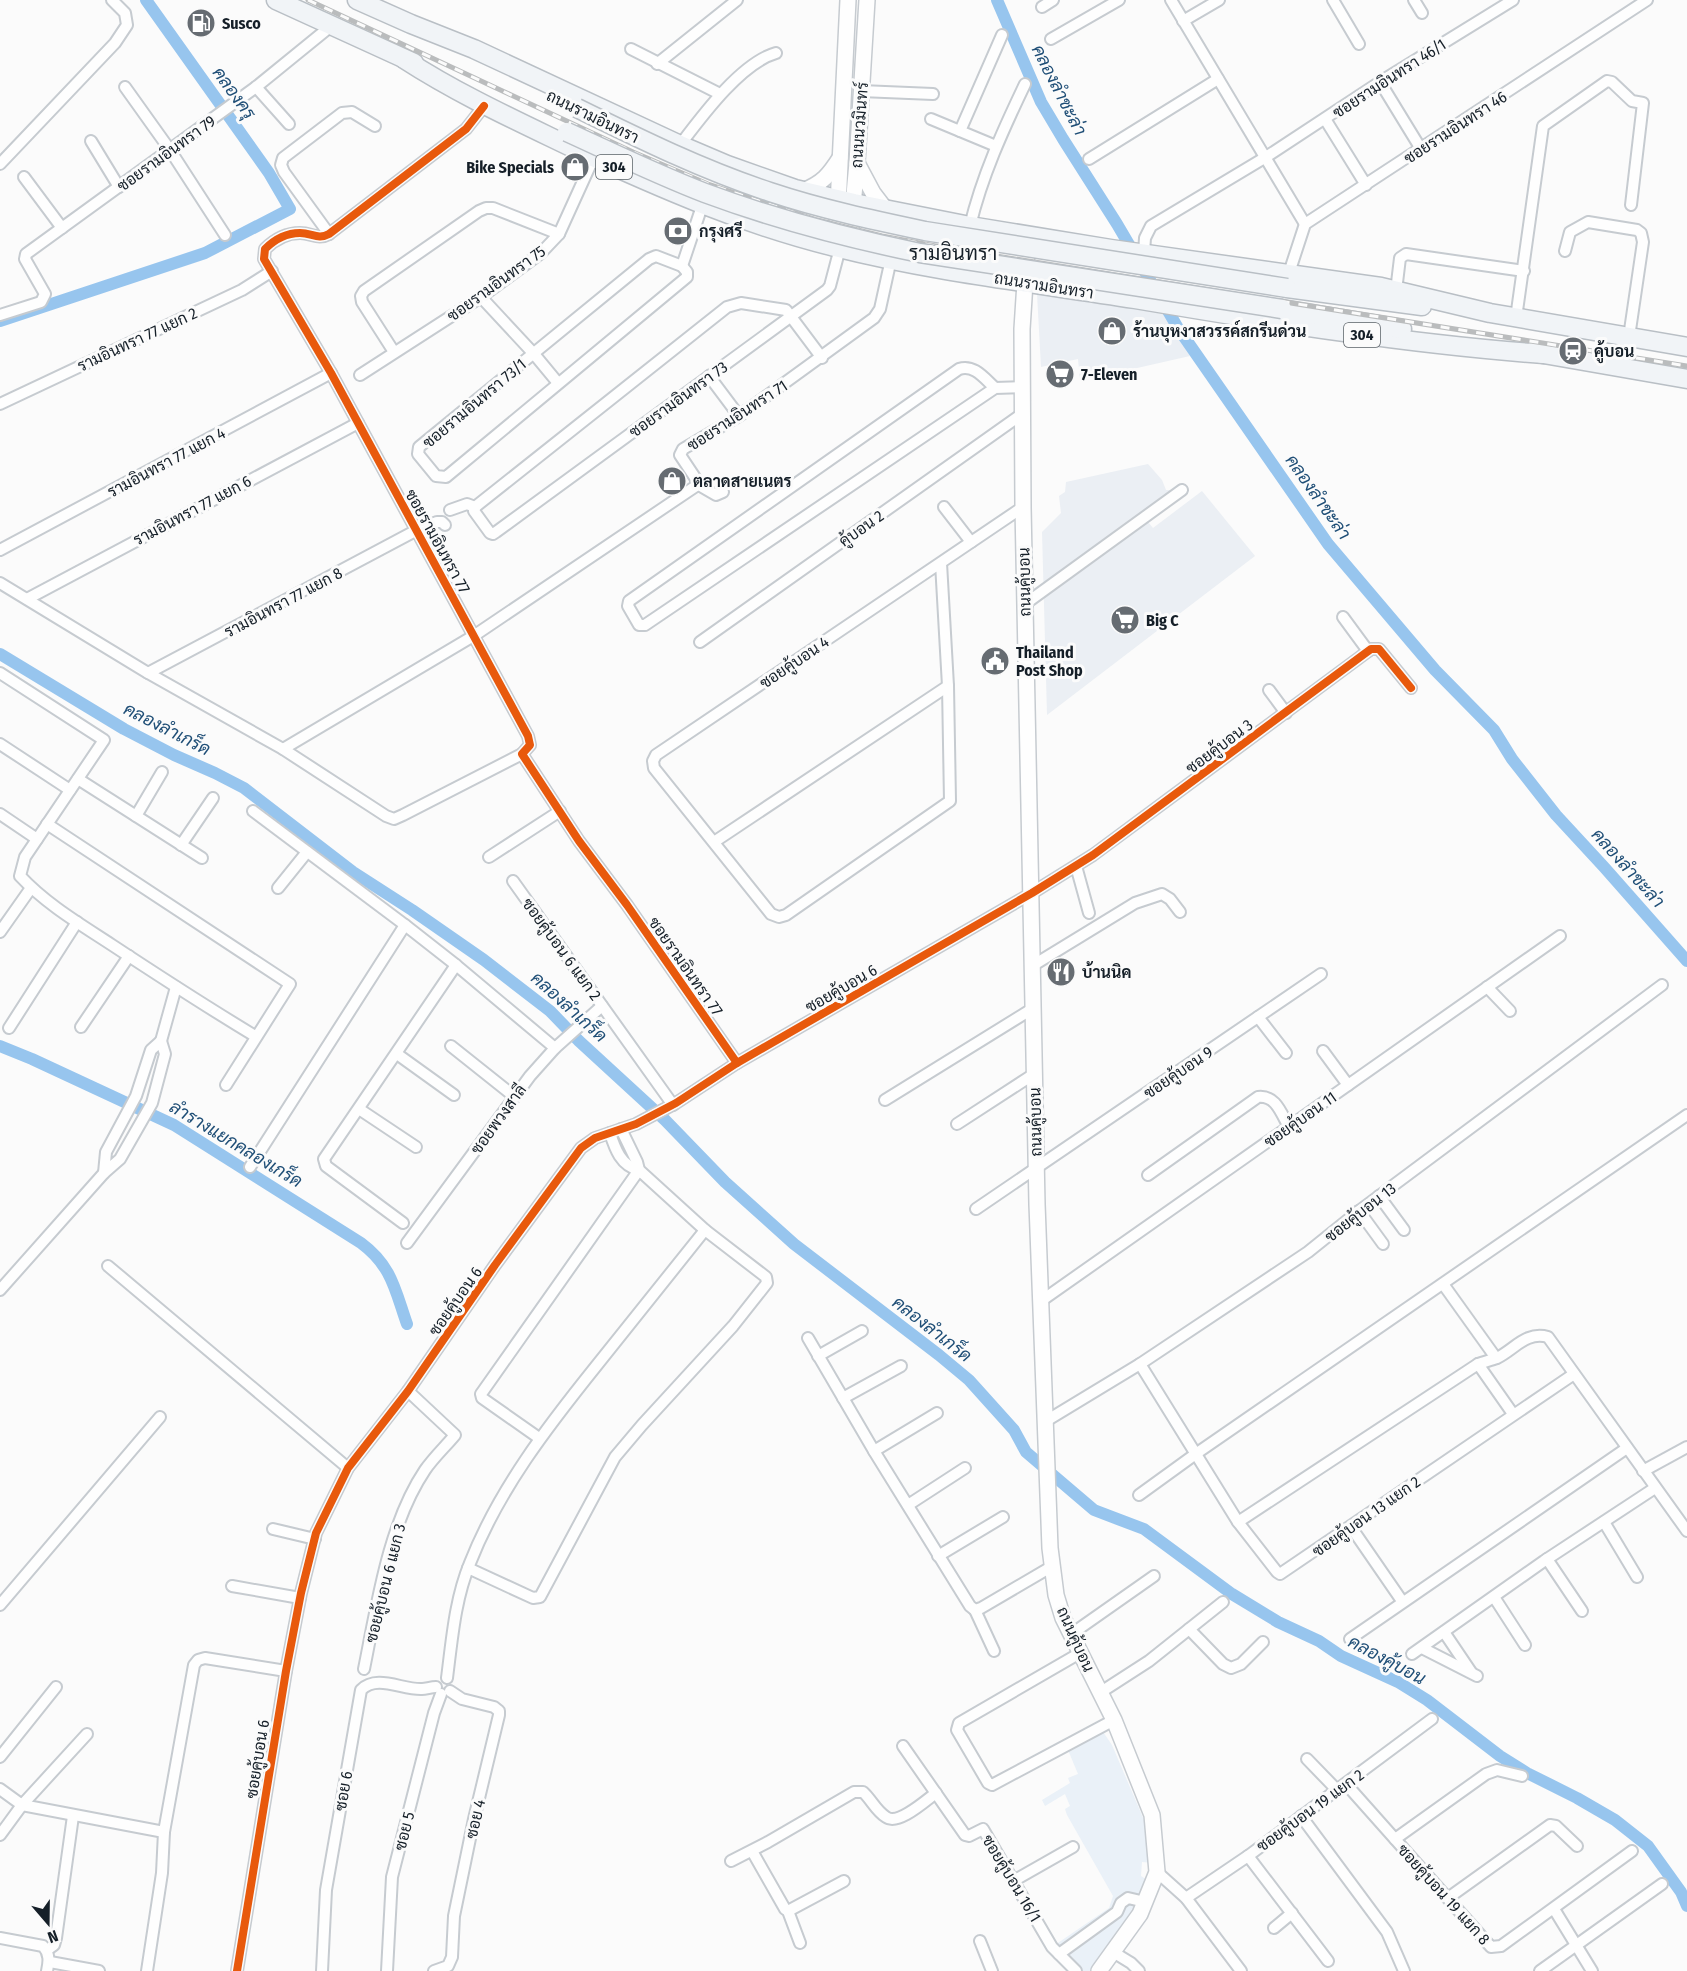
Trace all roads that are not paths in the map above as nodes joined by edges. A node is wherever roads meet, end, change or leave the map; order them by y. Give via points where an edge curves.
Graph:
1 (112, 0) edge
2 (276, 0) edge
3 (357, 0) edge
4 (737, 0) edge
5 (848, 0) edge
6 (867, 0) edge
7 (1053, 0) edge
8 (1119, 0) edge
9 (1171, 0) edge
10 (1219, 0) edge
11 (1414, 0) edge
12 (1513, 0) edge
13 (1647, 0) edge
14 (1335, 1) edge
15 (378, 4) edge
16 (1042, 7) dead end
17 (1422, 13) dead end
18 (1183, 21) junction
19 (411, 24) junction
20 (331, 26) junction
21 (1002, 35) dead end
22 (1051, 39) dead end
23 (1359, 44) dead end
24 (631, 50) dead end
25 (776, 53) dead end
26 (404, 59) junction
27 (657, 64) junction
28 (1218, 79) junction
29 (1380, 82) junction
30 (1025, 84) dead end
31 (124, 87) dead end
32 (256, 87) junction
33 (861, 91) junction
34 (720, 94) junction
35 (933, 94) dead end
36 (484, 106) junction
37 (931, 119) dead end
38 (1325, 119) junction
39 (288, 124) dead end
40 (375, 126) dead end
41 (960, 131) junction
42 (91, 141) dead end
43 (680, 145) junction
44 (996, 146) junction
45 (1421, 149) junction
46 (170, 150) junction
47 (842, 155) junction
48 (594, 157) junction
49 (1266, 157) junction
50 (1089, 159) dead end
51 (857, 163) junction
52 (0, 164) edge
53 (24, 177) dead end
54 (1366, 185) junction
55 (119, 187) junction
56 (799, 190) junction
57 (847, 202) junction
58 (1631, 205) dead end
59 (702, 206) junction
60 (886, 210) junction
61 (912, 214) junction
62 (939, 219) junction
63 (1305, 224) junction
64 (970, 226) junction
65 (62, 228) junction
66 (771, 230) junction
67 (328, 234) junction
68 (560, 234) junction
69 (225, 235) dead end
70 (1028, 235) junction
71 (1104, 247) junction
72 (842, 249) junction
73 (1565, 251) dead end
74 (1141, 253) junction
75 (896, 260) junction
76 (1025, 263) junction
77 (682, 266) junction
78 (272, 271) junction
79 (1524, 271) junction
80 (1288, 280) junction
81 (1024, 282) junction
82 (1087, 291) junction
83 (1396, 291) junction
84 (481, 297) junction
85 (1490, 314) junction
86 (0, 315) edge
87 (791, 316) junction
88 (1516, 318) junction
89 (1629, 337) junction
90 (1687, 347) edge
91 (394, 352) junction
92 (534, 354) junction
93 (1544, 354) junction
94 (822, 358) junction
95 (331, 373) junction
96 (360, 375) dead end
97 (709, 376) junction
98 (1687, 379) edge
99 (558, 383) junction
100 (1022, 387) junction
101 (995, 388) junction
102 (0, 404) edge
103 (1022, 414) junction
104 (739, 416) junction
105 (358, 423) junction
106 (697, 484) junction
107 (1182, 490) dead end
108 (723, 492) dead end
109 (475, 507) junction
110 (944, 507) dead end
111 (1023, 507) junction
112 (450, 510) dead end
113 (445, 525) dead end
114 (417, 530) junction
115 (971, 542) junction
116 (0, 550) edge
117 (941, 563) junction
118 (0, 583) edge
119 (27, 599) junction
120 (1025, 604) junction
121 (1343, 617) dead end
122 (475, 635) junction
123 (700, 642) dead end
124 (1368, 651) junction
125 (0, 673) edge
126 (148, 673) junction
127 (948, 686) junction
128 (1411, 688) dead end
129 (1269, 690) dead end
130 (1286, 713) junction
131 (0, 744) edge
132 (283, 749) junction
133 (522, 753) junction
134 (162, 772) dead end
135 (78, 779) junction
136 (70, 790) junction
137 (213, 798) dead end
138 (253, 811) dead end
139 (560, 811) junction
140 (0, 814) edge
141 (136, 816) junction
142 (47, 824) junction
143 (37, 839) junction
144 (714, 842) junction
145 (181, 845) junction
146 (307, 852) junction
147 (489, 857) dead end
148 (202, 858) dead end
149 (1076, 866) junction
150 (513, 881) dead end
151 (31, 888) junction
152 (278, 888) dead end
153 (1032, 893) junction
154 (1180, 912) dead end
155 (1089, 913) dead end
156 (77, 922) junction
157 (405, 925) junction
158 (0, 932) edge
159 (1560, 936) dead end
160 (129, 956) junction
161 (456, 965) junction
162 (1032, 966) junction
163 (1321, 974) dead end
164 (1662, 985) dead end
165 (176, 987) junction
166 (1487, 987) junction
167 (603, 1006) junction
168 (1032, 1009) junction
169 (1510, 1011) dead end
170 (1258, 1017) junction
171 (81, 1027) dead end
172 (9, 1028) dead end
173 (255, 1036) junction
174 (161, 1041) junction
175 (451, 1046) dead end
176 (556, 1047) junction
177 (1323, 1051) dead end
178 (1286, 1053) dead end
179 (397, 1054) junction
180 (737, 1063) junction
181 (1034, 1074) junction
182 (226, 1085) dead end
183 (1348, 1085) junction
184 (454, 1095) dead end
185 (515, 1097) junction
186 (885, 1100) dead end
187 (673, 1105) junction
188 (359, 1109) junction
189 (1687, 1115) edge
190 (957, 1124) dead end
191 (1289, 1127) junction
192 (615, 1131) junction
193 (416, 1147) dead end
194 (250, 1167) dead end
195 (1036, 1169) junction
196 (639, 1170) junction
197 (104, 1173) junction
198 (1148, 1174) dead end
199 (1379, 1196) junction
200 (976, 1209) dead end
201 (1359, 1211) junction
202 (404, 1223) dead end
203 (705, 1230) junction
204 (1404, 1230) dead end
205 (406, 1243) dead end
206 (1383, 1244) dead end
207 (108, 1266) dead end
208 (1443, 1284) junction
209 (0, 1290) edge
210 (1041, 1301) junction
211 (862, 1331) dead end
212 (808, 1338) dead end
213 (818, 1356) junction
214 (1496, 1358) junction
215 (1140, 1364) junction
216 (1478, 1364) junction
217 (901, 1366) dead end
218 (1574, 1374) junction
219 (408, 1391) junction
220 (843, 1398) junction
221 (937, 1413) dead end
222 (1513, 1414) junction
223 (160, 1417) dead end
224 (1046, 1421) junction
225 (539, 1438) junction
226 (1687, 1447) edge
227 (1627, 1448) junction
228 (874, 1451) junction
229 (1197, 1453) junction
230 (348, 1468) junction
231 (965, 1468) dead end
232 (1643, 1472) junction
233 (1655, 1488) junction
234 (1139, 1495) dead end
235 (908, 1505) junction
236 (1003, 1517) dead end
237 (1238, 1522) junction
238 (1604, 1522) junction
239 (1351, 1527) junction
240 (273, 1529) dead end
241 (1687, 1531) edge
242 (315, 1539) junction
243 (938, 1556) junction
244 (1547, 1559) junction
245 (1051, 1567) junction
246 (468, 1568) junction
247 (1154, 1576) dead end
248 (1637, 1577) dead end
249 (232, 1586) dead end
250 (1494, 1597) junction
251 (300, 1598) junction
252 (1402, 1601) junction
253 (1223, 1602) dead end
254 (0, 1605) edge
255 (975, 1610) junction
256 (1582, 1611) dead end
257 (1189, 1629) junction
258 (1444, 1632) junction
259 (1070, 1635) junction
260 (1350, 1639) dead end
261 (1263, 1642) dead end
262 (1525, 1645) dead end
263 (994, 1651) dead end
264 (1080, 1653) junction
265 (364, 1669) dead end
266 (286, 1671) junction
267 (56, 1687) dead end
268 (443, 1691) junction
269 (1101, 1692) junction
270 (1432, 1719) dead end
271 (1114, 1720) junction
272 (87, 1734) dead end
273 (903, 1746) dead end
274 (0, 1757) edge
275 (1307, 1759) dead end
276 (1522, 1776) dead end
277 (1341, 1787) junction
278 (0, 1789) edge
279 (936, 1793) junction
280 (22, 1805) junction
281 (73, 1816) junction
282 (1301, 1816) junction
283 (164, 1832) junction
284 (0, 1835) edge
285 (1395, 1839) junction
286 (1577, 1846) dead end
287 (1073, 1847) dead end
288 (752, 1851) junction
289 (1632, 1851) dead end
290 (1248, 1856) junction
291 (731, 1861) dead end
292 (1157, 1872) junction
293 (1015, 1880) junction
294 (844, 1881) dead end
295 (1662, 1884) dead end
296 (1186, 1898) junction
297 (1448, 1898) junction
298 (1145, 1902) junction
299 (1554, 1908) junction
300 (788, 1911) junction
301 (1292, 1913) junction
302 (1274, 1928) dead end
303 (0, 1938) edge
304 (980, 1941) dead end
305 (800, 1943) dead end
306 (1575, 1945) junction
307 (47, 1950) junction
308 (1113, 1952) junction
309 (1059, 1954) junction
310 (1328, 1961) dead end
311 (48, 1966) edge
312 (99, 1971) edge
313 (147, 1971) edge
314 (237, 1971) edge
315 (322, 1971) edge
316 (387, 1971) edge
317 (434, 1971) edge
318 (992, 1971) edge
319 (1076, 1971) edge
320 (1099, 1971) edge
321 (1139, 1971) edge
322 (1241, 1971) edge
323 (1404, 1971) edge
324 (1540, 1971) edge
325 (1592, 1971) edge

1 - 52 street via 127,16 127,25 115,43
2 - 20 main road, ถนนรามอินทรา / 304
3 - 15 main road, ถนนรามอินทรา / 304
4 - 27 street
5 - 47 main road, ถนนนวมินทร์
6 - 33 main road, ถนนนวมินทร์
7 - 16 street
8 - 22 street
9 - 18 street
10 - 18 street
11 - 17 street
12 - 29 street, ซอยรามอินทรา 46/1
13 - 45 street, ซอยรามอินทรา 46
14 - 23 street
15 - 19 main road, ถนนรามอินทรา / 304
18 - 28 street
19 - 43 main road, ถนนรามอินทรา / 304 via 474,49
19 - 80 main road, ถนนรามอินทรา / 304, bridge via 461,53 653,146 770,192 925,231
20 - 26 main road, ถนนรามอินทรา / 304
20 - 32 street, ซอยรามอินทรา 79
21 - 41 street
24 - 27 street
25 - 34 street via 762,58
26 - 36 main road, ถนนรามอินทรา / 304
26 - 93 main road, ถนนรามอินทรา / 304, bridge via 655,172 732,202 869,242
27 - 34 street
28 - 49 street
28 - 50 street
29 - 38 street, ซอยรามอินทรา 46/1
29 - 45 street
30 - 44 street
31 - 46 street
32 - 39 street
32 - 46 street, ซอยรามอินทรา 79
33 - 35 street
33 - 51 main road, ถนนนวมินทร์
34 - 43 street
36 - 48 main road, ถนนรามอินทรา / 304
36 - 67 street via 466,129
37 - 41 street
38 - 49 street, ซอยรามอินทรา 46/1
38 - 54 street
40 - 67 street via 352,112 342,113 283,158 284,172
41 - 44 street
42 - 55 street
43 - 56 main road, ถนนรามอินทรา / 304
44 - 64 street
45 - 54 street, ซอยรามอินทรา 46
46 - 55 street, ซอยรามอินทรา 79
46 - 69 street
47 - 56 main road via 830,175 814,187
47 - 57 main road, ถนนนวมินทร์
48 - 59 main road, ถนนรามอินทรา / 304
48 - 68 street, ซอยรามอินทรา 75
49 - 63 street
49 - 74 street, ซอยรามอินทรา 46/1 via 1151,226
51 - 57 main road, ถนนนวมินทร์
51 - 60 main road
53 - 65 street
54 - 63 street, ซอยรามอินทรา 46
55 - 65 street, ซอยรามอินทรา 79
56 - 57 main road, ถนนรามอินทรา / 304
56 - 66 main road via 794,218
57 - 60 main road, ถนนรามอินทรา / 304
57 - 72 main road, ถนนนวมินทร์
58 - 79 street via 1643,104 1632,101 1607,81 1543,126
59 - 66 main road, ถนนรามอินทรา / 304
59 - 77 street, ซอยรามอินทรา 73/1
60 - 61 main road, ถนนรามอินทรา / 304
61 - 62 main road, ถนนรามอินทรา / 304
61 - 75 main road via 893,225 889,234
62 - 64 main road, ถนนรามอินทรา / 304
62 - 76 main road via 969,247 1020,257
63 - 80 street
64 - 70 main road, ถนนรามอินทรา / 304
65 - 86 street, ซอยรามอินทรา 79 via 26,254 25,259 45,294 41,302
66 - 72 main road, ถนนรามอินทรา / 304
67 - 78 street, ซอยรามอินทรา 77 via 318,238 299,233 272,243 263,254
68 - 84 street, ซอยรามอินทรา 75 via 541,253
68 - 91 street via 486,208 364,291 362,302
70 - 71 main road, ถนนรามอินทรา / 304
70 - 76 main road, ถนนคู้บอน
71 - 74 main road, ถนนรามอินทรา / 304
71 - 82 main road via 1087,254 1079,268 1079,283
72 - 75 main road, ถนนรามอินทรา / 304
72 - 87 street, ซอยรามอินทรา 73 via 830,286
73 - 89 street via 1570,232 1588,222 1641,233 1643,242
74 - 80 main road, ถนนรามอินทรา / 304
75 - 81 main road, ถนนรามอินทรา / 304
75 - 94 street, ซอยรามอินทรา 71 via 878,315
76 - 81 main road, ถนนคู้บอน
77 - 92 street, ซอยรามอินทรา 73/1 via 662,257 649,259
77 - 99 street, ซอยรามอินทรา 73/1 via 687,277
78 - 95 street, ซอยรามอินทรา 77
78 - 102 street, รามอินทรา 77 แยก 2 via 242,290
79 - 83 street via 1406,254 1400,258
79 - 88 street
80 - 83 main road, ถนนรามอินทรา / 304
80 - 85 main road, ถนนรามอินทรา / 304 via 1379,302
81 - 82 main road, ถนนรามอินทรา / 304
81 - 100 main road, ถนนคู้บอน
82 - 93 main road, ถนนรามอินทรา / 304 via 1401,341
83 - 85 main road, ถนนรามอินทรา / 304
84 - 91 street, ซอยรามอินทรา 75
84 - 92 street
85 - 88 main road, ถนนรามอินทรา / 304
87 - 94 street
87 - 97 street, ซอยรามอินทรา 73
87 - 109 street via 786,310 741,303 727,307
88 - 89 main road, ถนนรามอินทรา / 304
89 - 90 main road, ถนนรามอินทรา / 304
91 - 96 street, ซอยรามอินทรา 75
92 - 99 street
92 - 99 street, ซอยรามอินทรา 73/1 via 419,447 418,454 436,476 446,477
93 - 98 main road, ถนนรามอินทรา / 304
94 - 104 street, ซอยรามอินทรา 71
95 - 105 street, ซอยรามอินทรา 77
95 - 116 street, รามอินทรา 77 แยก 4
97 - 104 street
97 - 109 street, ซอยรามอินทรา 73 via 493,534 474,511
100 - 101 street
100 - 103 main road, ถนนคู้บอน
101 - 101 street via 645,626 639,625 629,601 958,369 972,368
103 - 111 main road, ถนนคู้บอน
103 - 123 street, คู้บอน 2
104 - 106 street, ซอยรามอินทรา 71 via 683,449 680,455
105 - 114 street, ซอยรามอินทรา 77
105 - 119 street, รามอินทรา 77 แยก 6
106 - 108 street via 717,495
106 - 122 street
107 - 120 street
109 - 112 street via 467,504
110 - 115 street
111 - 115 street, ซอยคู้บอน 4
111 - 120 main road, ถนนคู้บอน
113 - 114 street, รามอินทรา 77 แยก 8 via 437,522
114 - 122 street, ซอยรามอินทรา 77
114 - 126 street, รามอินทรา 77 แยก 8
115 - 117 street, ซอยคู้บอน 4
117 - 127 street
117 - 144 street, ซอยคู้บอน 4 via 656,755 654,768
118 - 119 street
119 - 126 street
120 - 153 main road, ถนนคู้บอน
121 - 124 street
122 - 132 street
122 - 133 street, ซอยรามอินทรา 77 via 528,736 530,745
124 - 128 street via 1379,649
124 - 130 street, ซอยคู้บอน 3
125 - 135 street via 104,740
126 - 132 street
127 - 144 street
127 - 144 street, ซอยคู้บอน 4 via 950,801 786,915 771,914
129 - 130 street
130 - 149 street, ซอยคู้บอน 3
131 - 136 street
132 - 133 street via 394,819
133 - 139 street, ซอยรามอินทรา 77
134 - 141 street
135 - 136 street
135 - 141 street
136 - 142 street
137 - 145 street
138 - 146 street
139 - 147 street
139 - 180 street, ซอยรามอินทรา 77
140 - 143 street
141 - 145 street
142 - 143 street
142 - 173 street via 290,984
143 - 151 street via 25,857 20,876
145 - 148 street
146 - 152 street
146 - 157 street
149 - 153 street, ซอยคู้บอน 3
149 - 155 street
150 - 167 street, ซอยคู้บอน 6 แยก 2
151 - 156 street
151 - 158 street
153 - 162 main road, ถนนคู้บอน
153 - 180 street, ซอยคู้บอน 6
154 - 162 street via 1170,899 1154,895
156 - 160 street
156 - 172 street
157 - 161 street
157 - 194 street
159 - 166 street, ซอยคู้บอน 11
160 - 165 street
160 - 171 street
161 - 176 street
161 - 179 street
162 - 168 main road, ถนนคู้บอน
163 - 170 street, ซอยคู้บอน 9
164 - 199 street, ซอยคู้บอน 13
165 - 173 street
165 - 174 street
166 - 169 street
166 - 183 street, ซอยคู้บอน 11
167 - 176 street, ซอยพวงสาลี
167 - 187 street, ซอยคู้บอน 6 แยก 2
168 - 181 main road, ถนนคู้บอน
168 - 186 street
170 - 178 street
170 - 195 street, ซอยคู้บอน 9
173 - 182 street
174 - 197 street via 151,1050 136,1096 106,1152
174 - 197 street via 165,1054 152,1103 120,1159
175 - 185 street
176 - 185 street, ซอยพวงสาลี
177 - 183 street
179 - 184 street
179 - 188 street
180 - 187 street, ซอยคู้บอน 6
181 - 190 street
181 - 195 main road, ถนนคู้บอน
183 - 191 street, ซอยคู้บอน 11
185 - 205 street, ซอยพวงสาลี
187 - 192 street, ซอยคู้บอน 6
188 - 193 street
188 - 202 street via 324,1162
189 - 208 street
191 - 198 street via 1272,1099 1258,1097
191 - 210 street, ซอยคู้บอน 11
192 - 196 street
192 - 219 street, ซอยคู้บอน 6 via 581,1148
195 - 200 street, ซอยคู้บอน 9
195 - 210 main road, ถนนคู้บอน
196 - 203 street
196 - 225 street via 481,1394
197 - 209 street
199 - 201 street, ซอยคู้บอน 13
199 - 204 street
201 - 206 street
201 - 215 street, ซอยคู้บอน 13 via 1308,1252
203 - 225 street
203 - 246 street via 766,1277 767,1283 615,1456 540,1597 533,1598
207 - 230 street
208 - 214 street
208 - 229 street
210 - 224 main road, ถนนคู้บอน
211 - 213 street
212 - 213 street
213 - 220 street
214 - 216 street
214 - 218 street via 1529,1336 1540,1335 1548,1337
215 - 224 street, ซอยคู้บอน 13
215 - 229 street, ซอยคู้บอน 13 แยก 2
216 - 222 street
216 - 237 street
217 - 220 street
218 - 222 street, ซอยคู้บอน 13 แยก 2
218 - 227 street
219 - 230 street, ซอยคู้บอน 6
219 - 265 street, ซอยคู้บอน 6 แยก 3 via 455,1435 424,1472 393,1539
220 - 228 street
221 - 228 street
222 - 239 street, ซอยคู้บอน 13 แยก 2
223 - 254 street
224 - 245 main road, ถนนคู้บอน
225 - 246 street via 486,1526
226 - 232 street
227 - 232 street
227 - 252 street
228 - 235 street
229 - 234 street
229 - 237 street, ซอยคู้บอน 13 แยก 2
230 - 242 street, ซอยคู้บอน 6
231 - 235 street
232 - 233 street
233 - 238 street
233 - 241 street
235 - 243 street
236 - 243 street
237 - 239 street, ซอยคู้บอน 13 แยก 2 via 1280,1574
238 - 244 street
238 - 248 street
239 - 252 street
240 - 242 street
242 - 251 street, ซอยคู้บอน 6
243 - 255 street
244 - 250 street
244 - 256 street
245 - 255 street
245 - 259 main road, ถนนคู้บอน
246 - 268 street via 456,1607 447,1678 453,1686
247 - 259 street
249 - 251 street
250 - 258 street
250 - 262 street
251 - 266 street, ซอยคู้บอน 6
252 - 260 street
253 - 257 street
255 - 263 street
257 - 261 street via 1228,1668 1241,1664
257 - 269 street
258 - 258 street via 1474,1674 1417,1651
259 - 264 main road, ถนนคู้บอน
264 - 269 main road, ถนนคู้บอน
264 - 271 street via 959,1723 957,1730 992,1785
266 - 283 street via 205,1658 194,1665
266 - 314 street, ซอยคู้บอน 6
267 - 274 street
268 - 315 street, ซอย 6 via 379,1683 368,1684 361,1690 326,1890
268 - 316 street, ซอย 5 via 392,1877
268 - 317 street, ซอย 4 via 494,1707 499,1715 454,1916 452,1957 448,1966
269 - 271 main road, ถนนคู้บอน
270 - 277 street, ซอยคู้บอน 19 แยก 2
271 - 292 main road, ถนนคู้บอน via 1152,1815
272 - 280 street
273 - 279 street, ซอยคู้บอน 16/1
275 - 277 street, ซอยคู้บอน 19 แยก 8
276 - 285 street via 1497,1770 1486,1774
277 - 282 street, ซอยคู้บอน 19 แยก 2
277 - 285 street, ซอยคู้บอน 19 แยก 8
278 - 280 street
279 - 288 street via 892,1820 866,1794 854,1792
279 - 293 street, ซอยคู้บอน 16/1 via 964,1835 983,1829
280 - 281 street
280 - 284 street
281 - 283 street
281 - 307 street via 56,1938
282 - 290 street, ซอยคู้บอน 19 แยก 2
282 - 323 street via 1387,1932
283 - 313 street
285 - 297 street, ซอยคู้บอน 19 แยก 8
286 - 297 street via 1551,1825
287 - 293 street
288 - 291 street
288 - 300 street
289 - 299 street
290 - 296 street, ซอยคู้บอน 19 แยก 2
290 - 301 street
292 - 296 street
292 - 298 main road, ถนนคู้บอน
293 - 309 street, ซอยคู้บอน 16/1
294 - 300 street
295 - 306 street
296 - 322 street
297 - 299 street, ซอยคู้บอน 19 แยก 8 via 1495,1948
298 - 308 main road, ถนนคู้บอน
298 - 309 street via 1128,1898 1117,1912
299 - 306 street
300 - 305 street
301 - 302 street
301 - 310 street
303 - 307 street
304 - 318 street
306 - 324 street
306 - 325 street
307 - 311 street
308 - 320 main road, ถนนคู้บอน
308 - 321 street
309 - 319 street, ซอยคู้บอน 16/1
311 - 312 street

